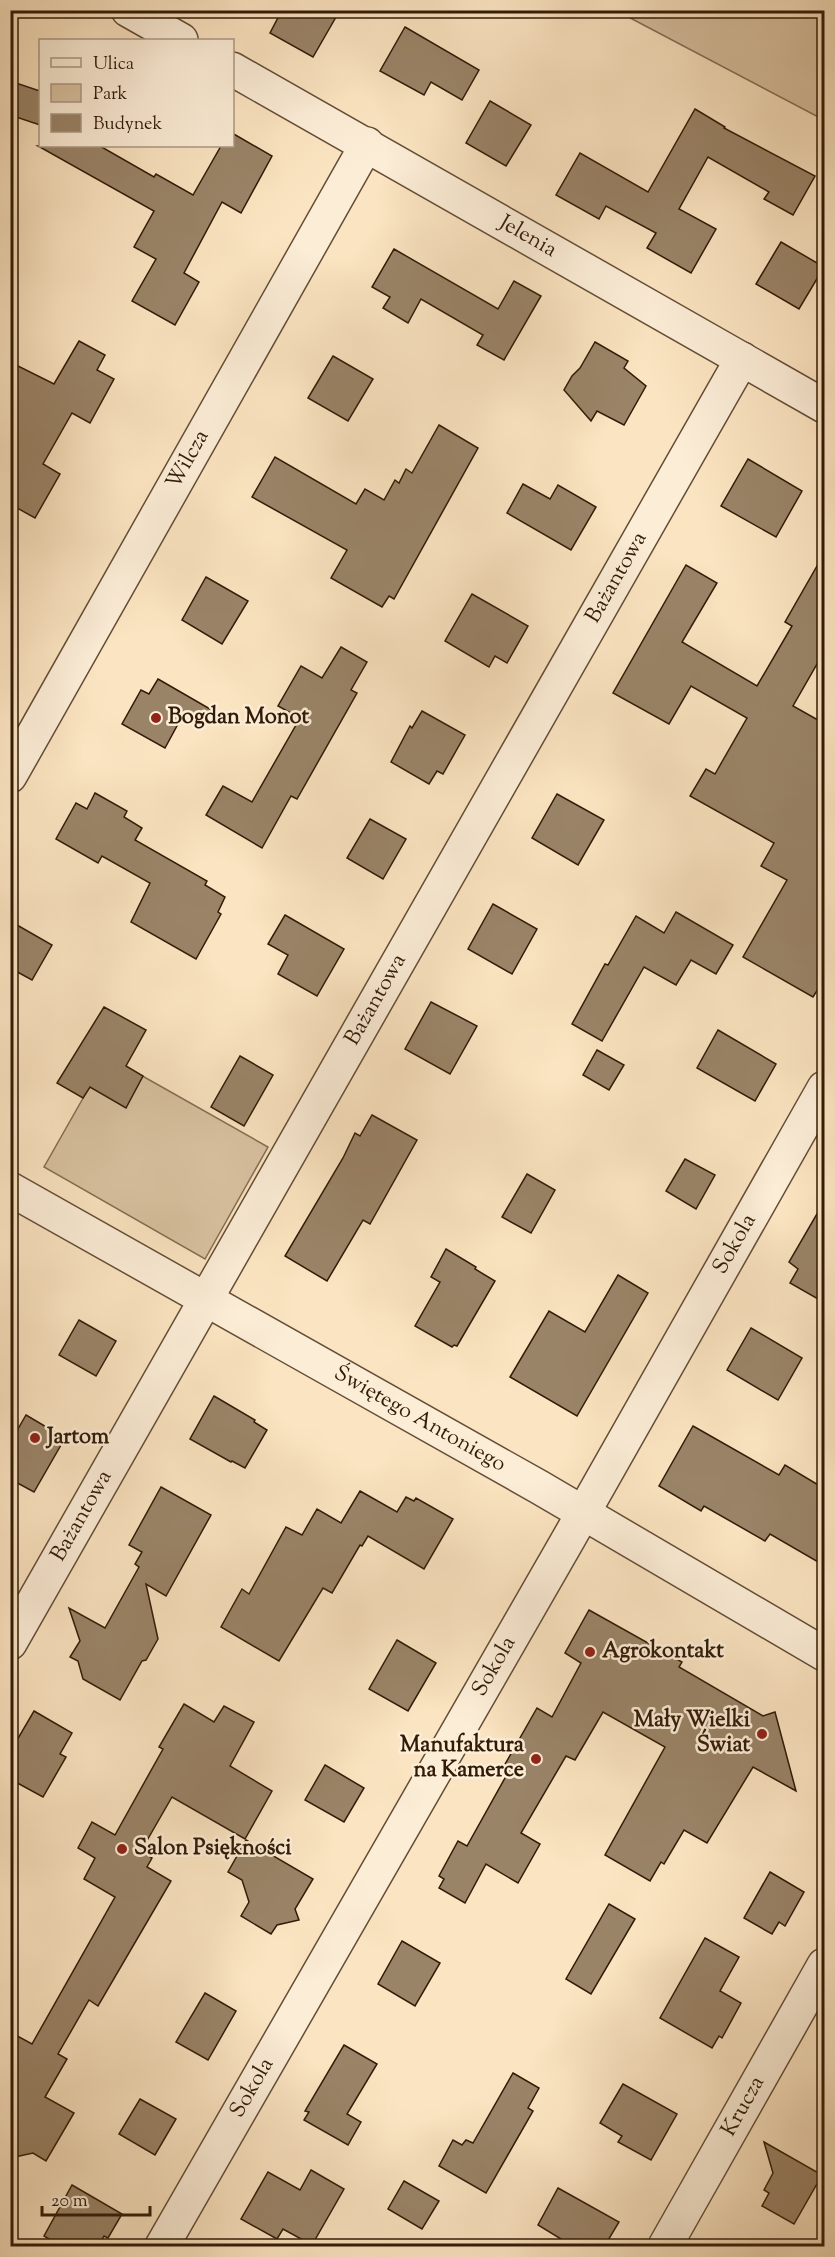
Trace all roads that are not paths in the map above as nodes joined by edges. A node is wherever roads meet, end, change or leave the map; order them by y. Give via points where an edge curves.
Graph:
1 (128, 10) edge
2 (179, 39) edge
3 (234, 70) edge
4 (367, 144) junction
5 (742, 359) junction
6 (825, 406) edge
7 (10, 776) edge
8 (825, 1088) edge
9 (10, 1189) edge
10 (207, 1300) junction
11 (583, 1514) junction
12 (10, 1642) edge
13 (825, 1654) edge
14 (825, 1965) edge
15 (162, 2247) edge
16 (665, 2247) edge

1 - 2 street
3 - 4 street, Jelenia
4 - 5 street, Jelenia
4 - 7 street, Wilcza
5 - 6 street, Jelenia
5 - 10 street, Bażantowa
8 - 11 street, Sokola
9 - 10 street, Świętego Antoniego
10 - 11 street, Świętego Antoniego
10 - 12 street, Bażantowa
11 - 13 street, Świętego Antoniego
11 - 15 street, Sokola
14 - 16 street, Krucza

